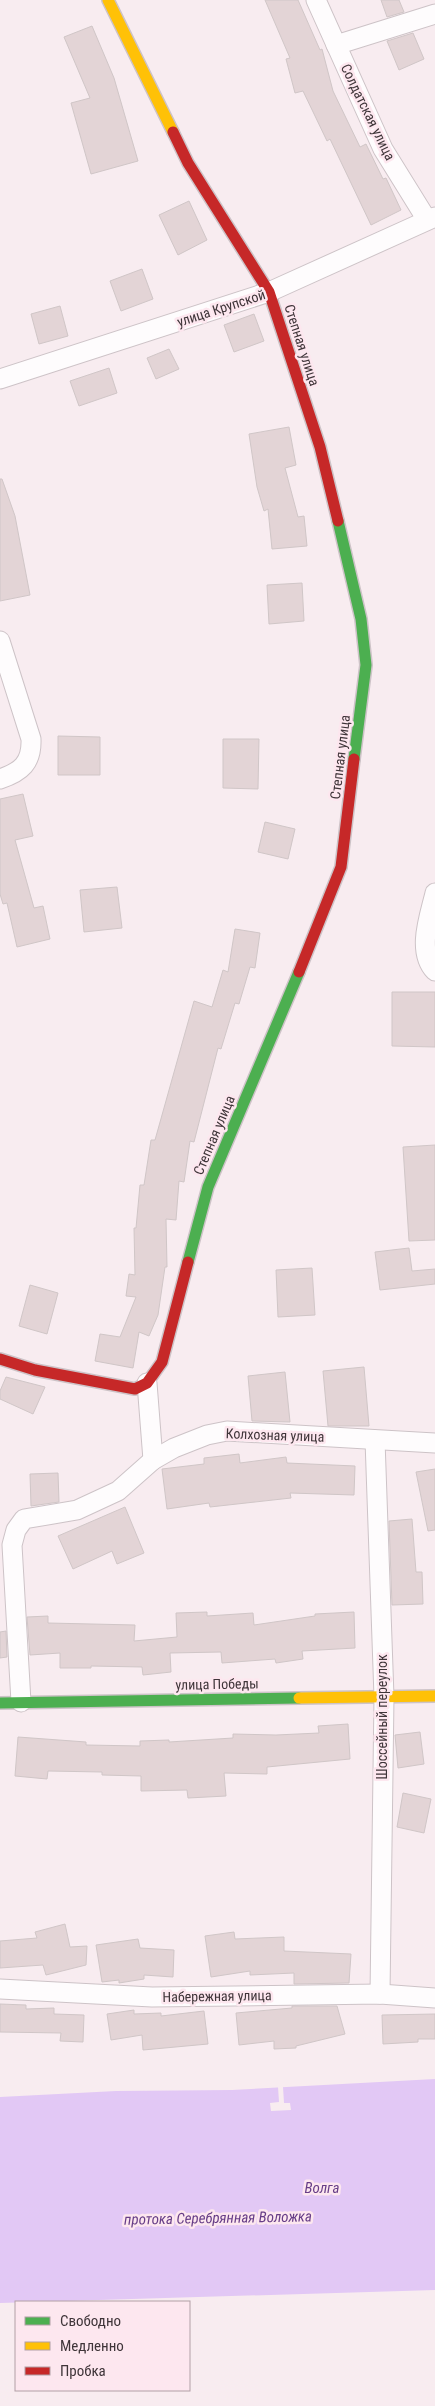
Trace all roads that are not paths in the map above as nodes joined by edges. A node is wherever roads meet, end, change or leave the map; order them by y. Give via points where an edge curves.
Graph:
1 (108, 0) edge
2 (316, 0) edge
3 (435, 14) edge
4 (336, 45) junction
5 (431, 218) edge
6 (270, 292) junction
7 (0, 379) edge
8 (0, 641) edge
9 (0, 779) edge
10 (435, 893) edge
11 (435, 971) edge
12 (0, 1359) edge
13 (147, 1383) junction
14 (375, 1440) junction
15 (435, 1443) edge
16 (153, 1460) junction
17 (435, 1696) edge
18 (384, 1697) junction
19 (21, 1702) junction
20 (0, 1703) edge
21 (0, 1989) edge
22 (380, 1994) junction
23 (435, 1998) edge

1 - 6 street, Степная улица via 188,163
2 - 4 street, Солдатская улица
3 - 4 street
4 - 5 street, Солдатская улица via 384,149
5 - 6 street, улица Крупской
6 - 7 street, улица Крупской
6 - 13 street, Степная улица via 320,446 361,619 366,665 341,866 208,1187 162,1362
8 - 9 street via 32,750 23,768
10 - 11 street via 426,935 426,950
12 - 13 street via 35,1370 124,1388 135,1389
13 - 16 street
14 - 15 street, Колхозная улица
14 - 16 street, Колхозная улица via 228,1431 207,1435
14 - 18 street, Шоссейный переулок
16 - 19 street, Колхозная улица via 118,1491 77,1510 24,1519 16,1530 12,1545
17 - 18 street, улица Победы
18 - 19 street, улица Победы
18 - 22 street, Шоссейный переулок
19 - 20 street, улица Победы
21 - 22 street, Набережная улица via 152,1997
22 - 23 street, Набережная улица

